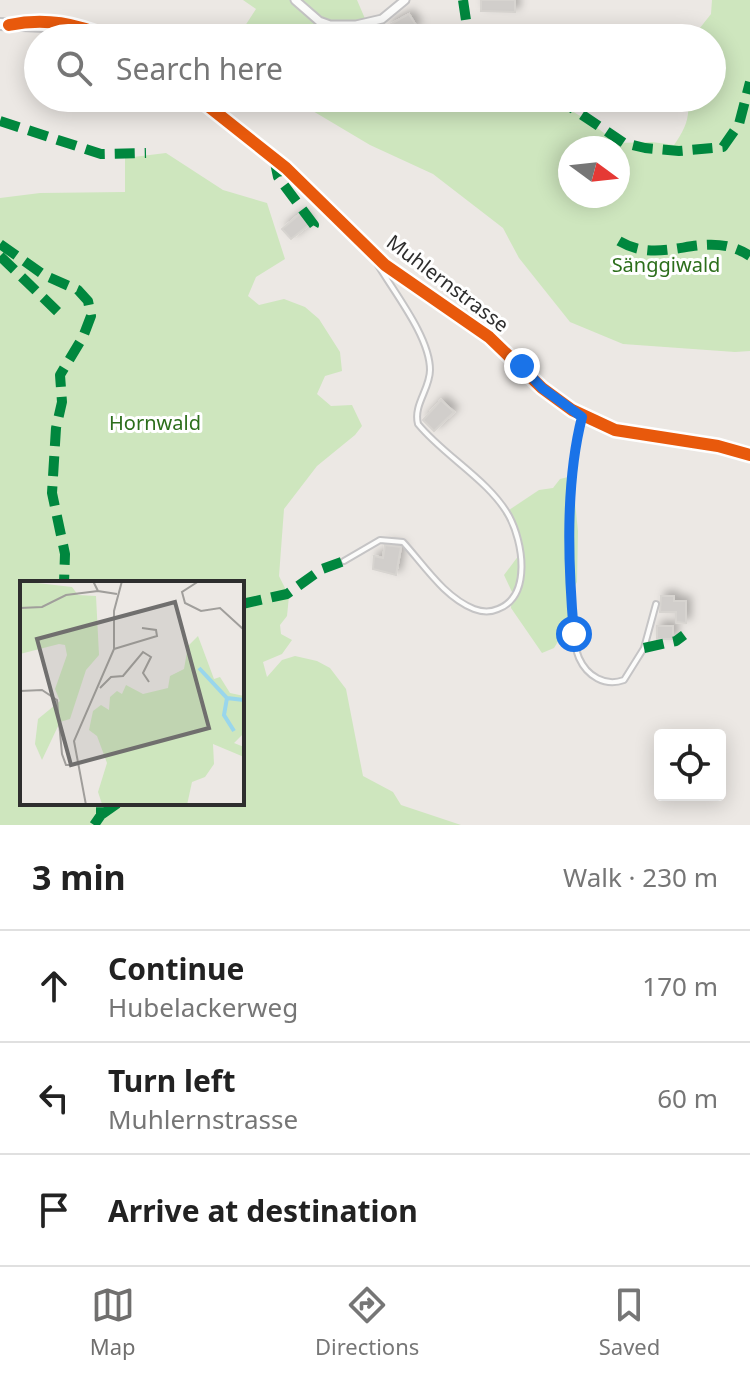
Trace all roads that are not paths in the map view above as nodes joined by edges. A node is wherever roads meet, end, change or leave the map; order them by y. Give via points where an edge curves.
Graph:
1 (295, 0) edge
2 (405, 0) edge
3 (0, 24) edge
4 (327, 24) edge
5 (360, 24) edge
6 (24, 25) edge
7 (216, 112) edge
8 (367, 248) junction
9 (582, 417) junction
10 (750, 455) edge
11 (344, 561) dead end
12 (656, 604) dead end

1 - 4 street
2 - 5 street via 382,19
3 - 6 street
7 - 8 street, Muhlernstrasse via 286,168
8 - 9 street, Muhlernstrasse via 405,281 489,337 542,388
8 - 11 lane via 429,356 418,424 501,505 514,530 521,572 511,600 482,612 440,584 403,542 380,540
9 - 10 street, Muhlernstrasse via 615,430
9 - 12 lane via 573,467 571,597 577,654 589,673 606,682 624,680 644,648

